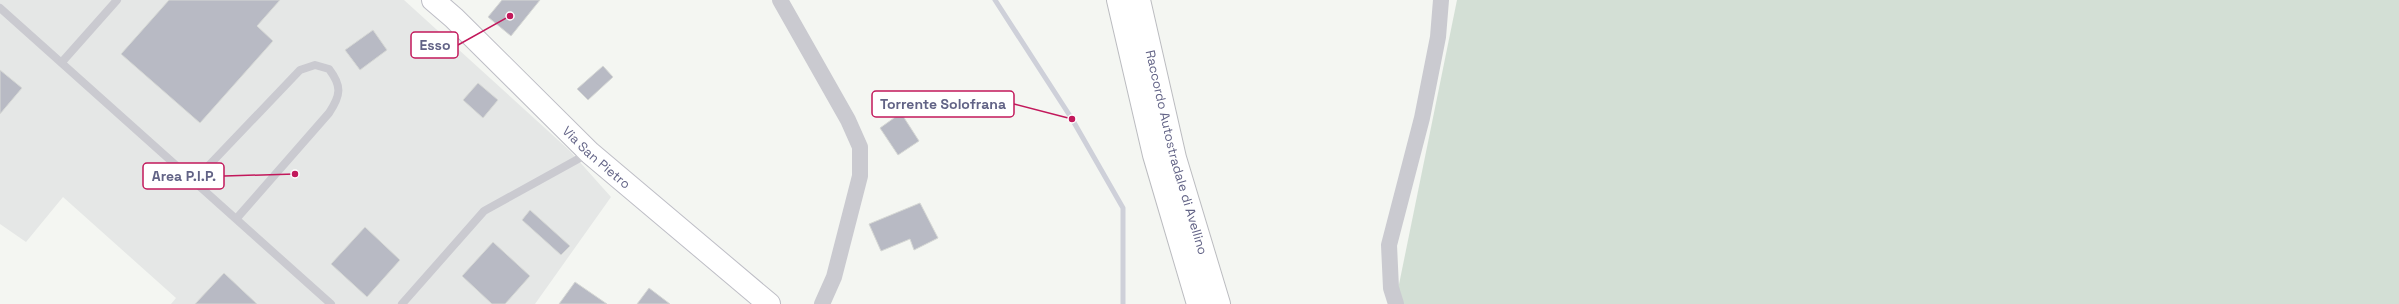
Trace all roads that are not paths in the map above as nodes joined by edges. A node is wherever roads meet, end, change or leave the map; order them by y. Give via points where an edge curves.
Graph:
1 (117, 0) edge
2 (432, 0) edge
3 (780, 0) edge
4 (1118, 0) edge
5 (1139, 0) edge
6 (1441, 0) edge
7 (0, 8) edge
8 (62, 62) junction
9 (590, 153) junction
10 (194, 181) junction
11 (237, 218) junction
12 (331, 304) edge
13 (402, 304) edge
14 (769, 304) edge
15 (822, 304) edge
16 (1198, 304) edge
17 (1219, 304) edge
18 (1396, 304) edge

1 - 8 lane
2 - 9 main road, Via San Pietro via 454,18
3 - 15 street via 848,120 860,147 858,183 834,277
4 - 16 main road, Raccordo Autostradale di Avellino via 1154,155
5 - 17 main road, Raccordo Autostradale di Avellino via 1175,158
6 - 18 street via 1438,37 1422,118 1389,244 1391,288
7 - 8 lane
8 - 10 lane
9 - 13 lane via 484,211
9 - 14 main road, Via San Pietro
10 - 11 lane
10 - 11 lane via 300,70 315,65 329,69 338,81 338,100
11 - 12 lane

